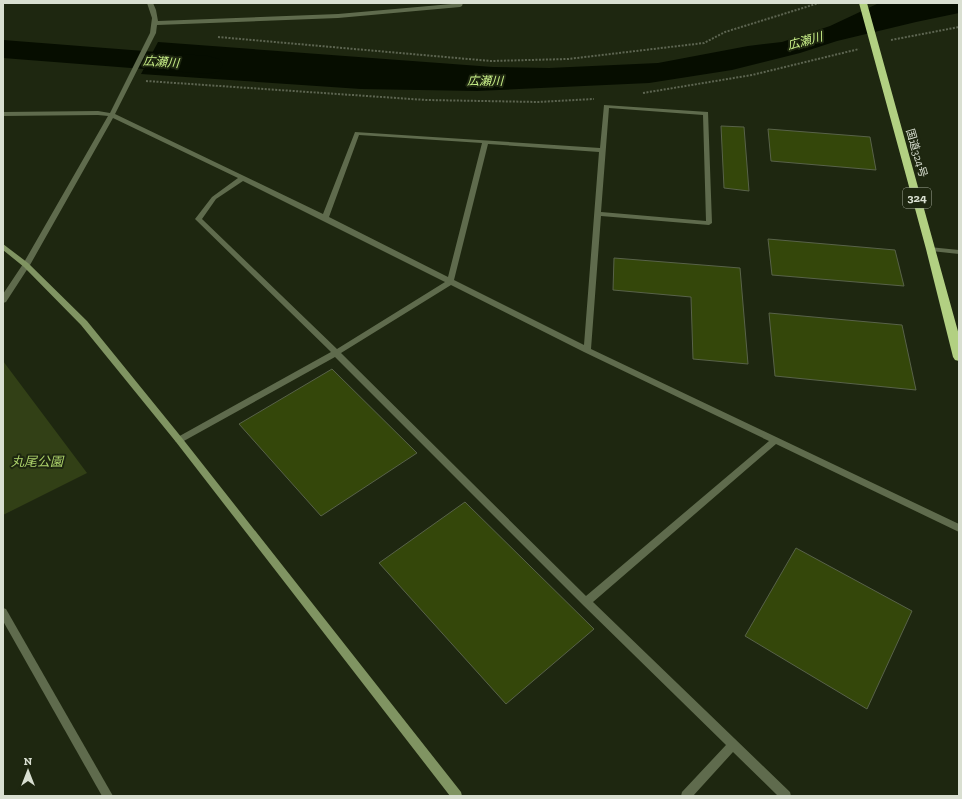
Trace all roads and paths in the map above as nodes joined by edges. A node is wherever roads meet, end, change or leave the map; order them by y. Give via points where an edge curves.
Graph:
1 (150, 3) edge
2 (406, 3) edge
3 (460, 3) edge
4 (819, 3) edge
5 (863, 3) edge
6 (404, 10) junction
7 (156, 23) junction
8 (959, 27) edge
9 (212, 37) dead end
10 (874, 43) junction
11 (130, 79) junction
12 (642, 93) dead end
13 (596, 99) dead end
14 (3, 114) edge
15 (112, 115) junction
16 (485, 142) junction
17 (602, 150) junction
18 (243, 178) junction
19 (597, 214) junction
20 (325, 218) junction
21 (3, 246) edge
22 (931, 249) junction
23 (959, 252) edge
24 (26, 265) junction
25 (450, 282) junction
26 (3, 300) edge
27 (587, 350) junction
28 (336, 353) junction
29 (959, 357) edge
30 (179, 440) junction
31 (776, 440) junction
32 (959, 528) edge
33 (586, 602) junction
34 (3, 612) edge
35 (733, 745) junction
36 (108, 796) edge
37 (457, 796) edge
38 (686, 796) edge
39 (786, 796) edge

1 - 7 street
2 - 6 street
3 - 6 street
4 - 9 path via 725,32 704,43 568,59 491,61
5 - 10 highway, 国道324号 / 324
6 - 7 street via 338,16
7 - 11 street via 154,33
8 - 10 path
10 - 12 path via 804,64 743,78
10 - 22 highway, 国道324号 / 324
11 - 13 path via 490,104
11 - 15 street
14 - 15 street
15 - 18 street
15 - 24 street
16 - 17 street
16 - 20 street via 357,133
16 - 25 street
17 - 19 street
17 - 19 street via 606,106 706,113 709,223
18 - 20 street
18 - 28 street via 214,198 198,219
19 - 27 street
20 - 25 street
21 - 24 street
22 - 23 street
22 - 29 highway, 国道324号 / 324
24 - 26 street
24 - 30 street via 84,323
25 - 27 street
25 - 28 street
27 - 31 street
28 - 30 street
28 - 33 street
30 - 37 street
31 - 32 street
31 - 33 street
33 - 35 street
34 - 36 street
35 - 38 street
35 - 39 street

